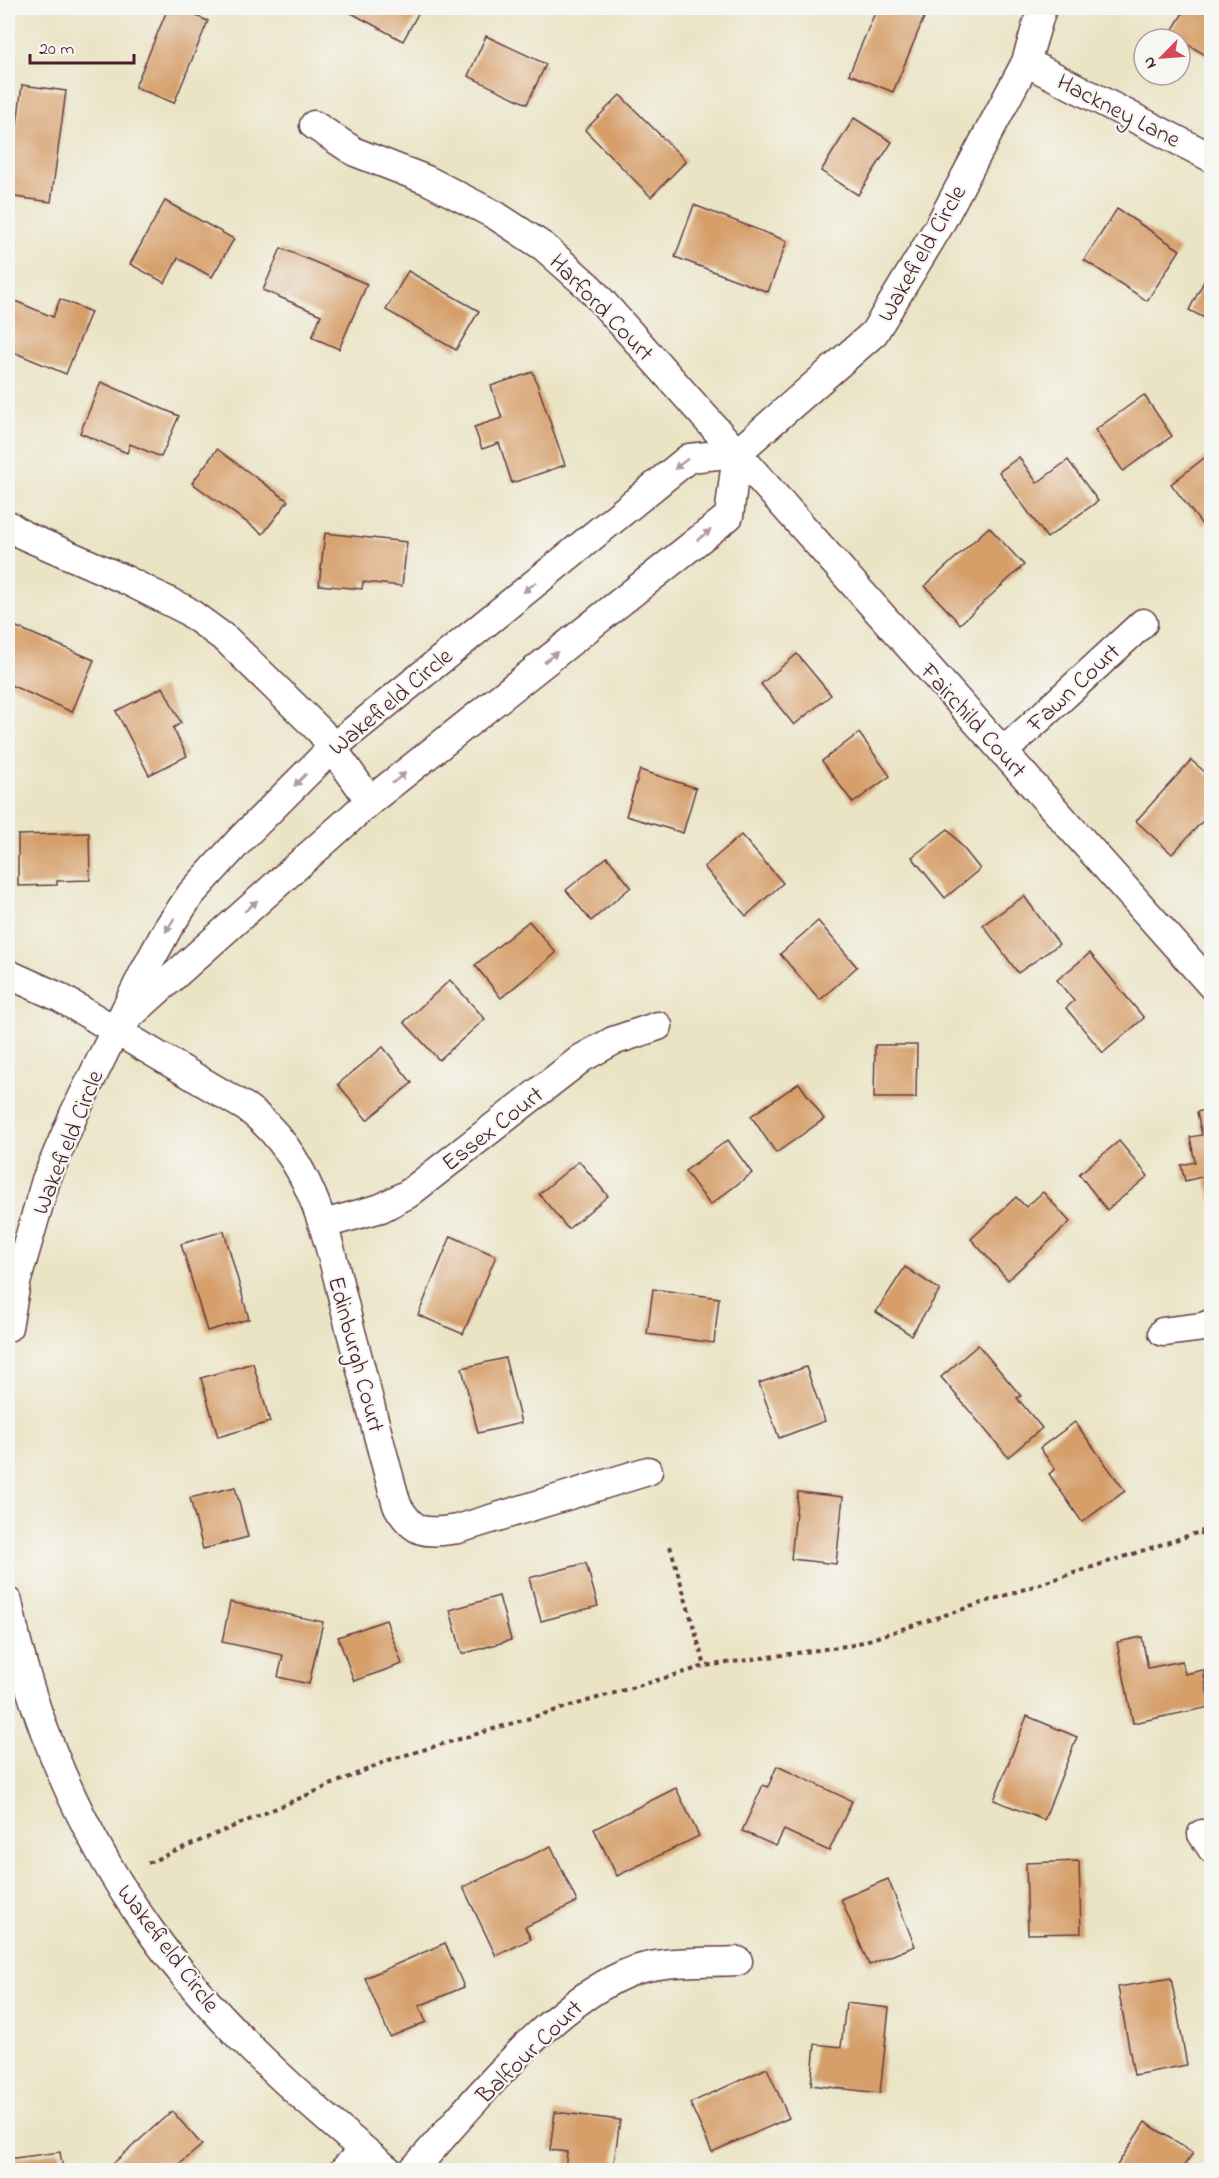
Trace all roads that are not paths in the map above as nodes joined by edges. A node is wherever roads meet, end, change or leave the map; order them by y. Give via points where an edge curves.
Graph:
1 (1042, 8) edge
2 (1026, 62) junction
3 (314, 125) dead end
4 (1212, 158) edge
5 (737, 453) junction
6 (8, 525) edge
7 (1143, 623) dead end
8 (332, 748) junction
9 (1003, 752) junction
10 (370, 801) junction
11 (8, 974) edge
12 (1212, 986) edge
13 (658, 1026) dead end
14 (115, 1030) junction
15 (324, 1224) junction
16 (1212, 1323) edge
17 (8, 1327) edge
18 (1163, 1332) dead end
19 (648, 1471) dead end
20 (8, 1602) edge
21 (13, 1655) edge
22 (738, 1961) dead end
23 (363, 2150) junction
24 (344, 2170) edge
25 (388, 2170) edge
26 (413, 2170) edge

1 - 2 street, Wakefield Circle
2 - 4 street, Hackney Lane
2 - 5 street, Wakefield Circle via 939,226 874,333
3 - 5 street, Harford Court via 355,152 427,180 495,215 543,247 589,287
5 -> 8 street, Wakefield Circle via 689,458
5 - 9 street, Fairchild Court
10 -> 5 street, Wakefield Circle via 729,516
6 - 8 street via 186,610 255,665
7 - 9 street, Fawn Court
8 - 10 street
8 -> 14 street, Wakefield Circle via 191,894 168,928
9 - 12 street, Fairchild Court
14 -> 10 street, Wakefield Circle
11 - 14 street, Edinburgh Court via 59,997
13 - 15 street, Essex Court via 613,1041 582,1058 408,1194 381,1208
14 - 15 street, Edinburgh Court via 268,1123 299,1167
14 - 17 street, Wakefield Circle via 46,1180 16,1283
15 - 19 street, Edinburgh Court via 397,1505 418,1530 430,1533 458,1528
16 - 18 street
20 - 21 street, Wakefield Circle
21 - 23 street, Wakefield Circle via 68,1788 115,1877 149,1930 229,2025
22 - 26 street, Balfour Court via 658,1965 627,1973 592,1992 537,2036
23 - 24 street
23 - 25 street, Wakefield Circle

